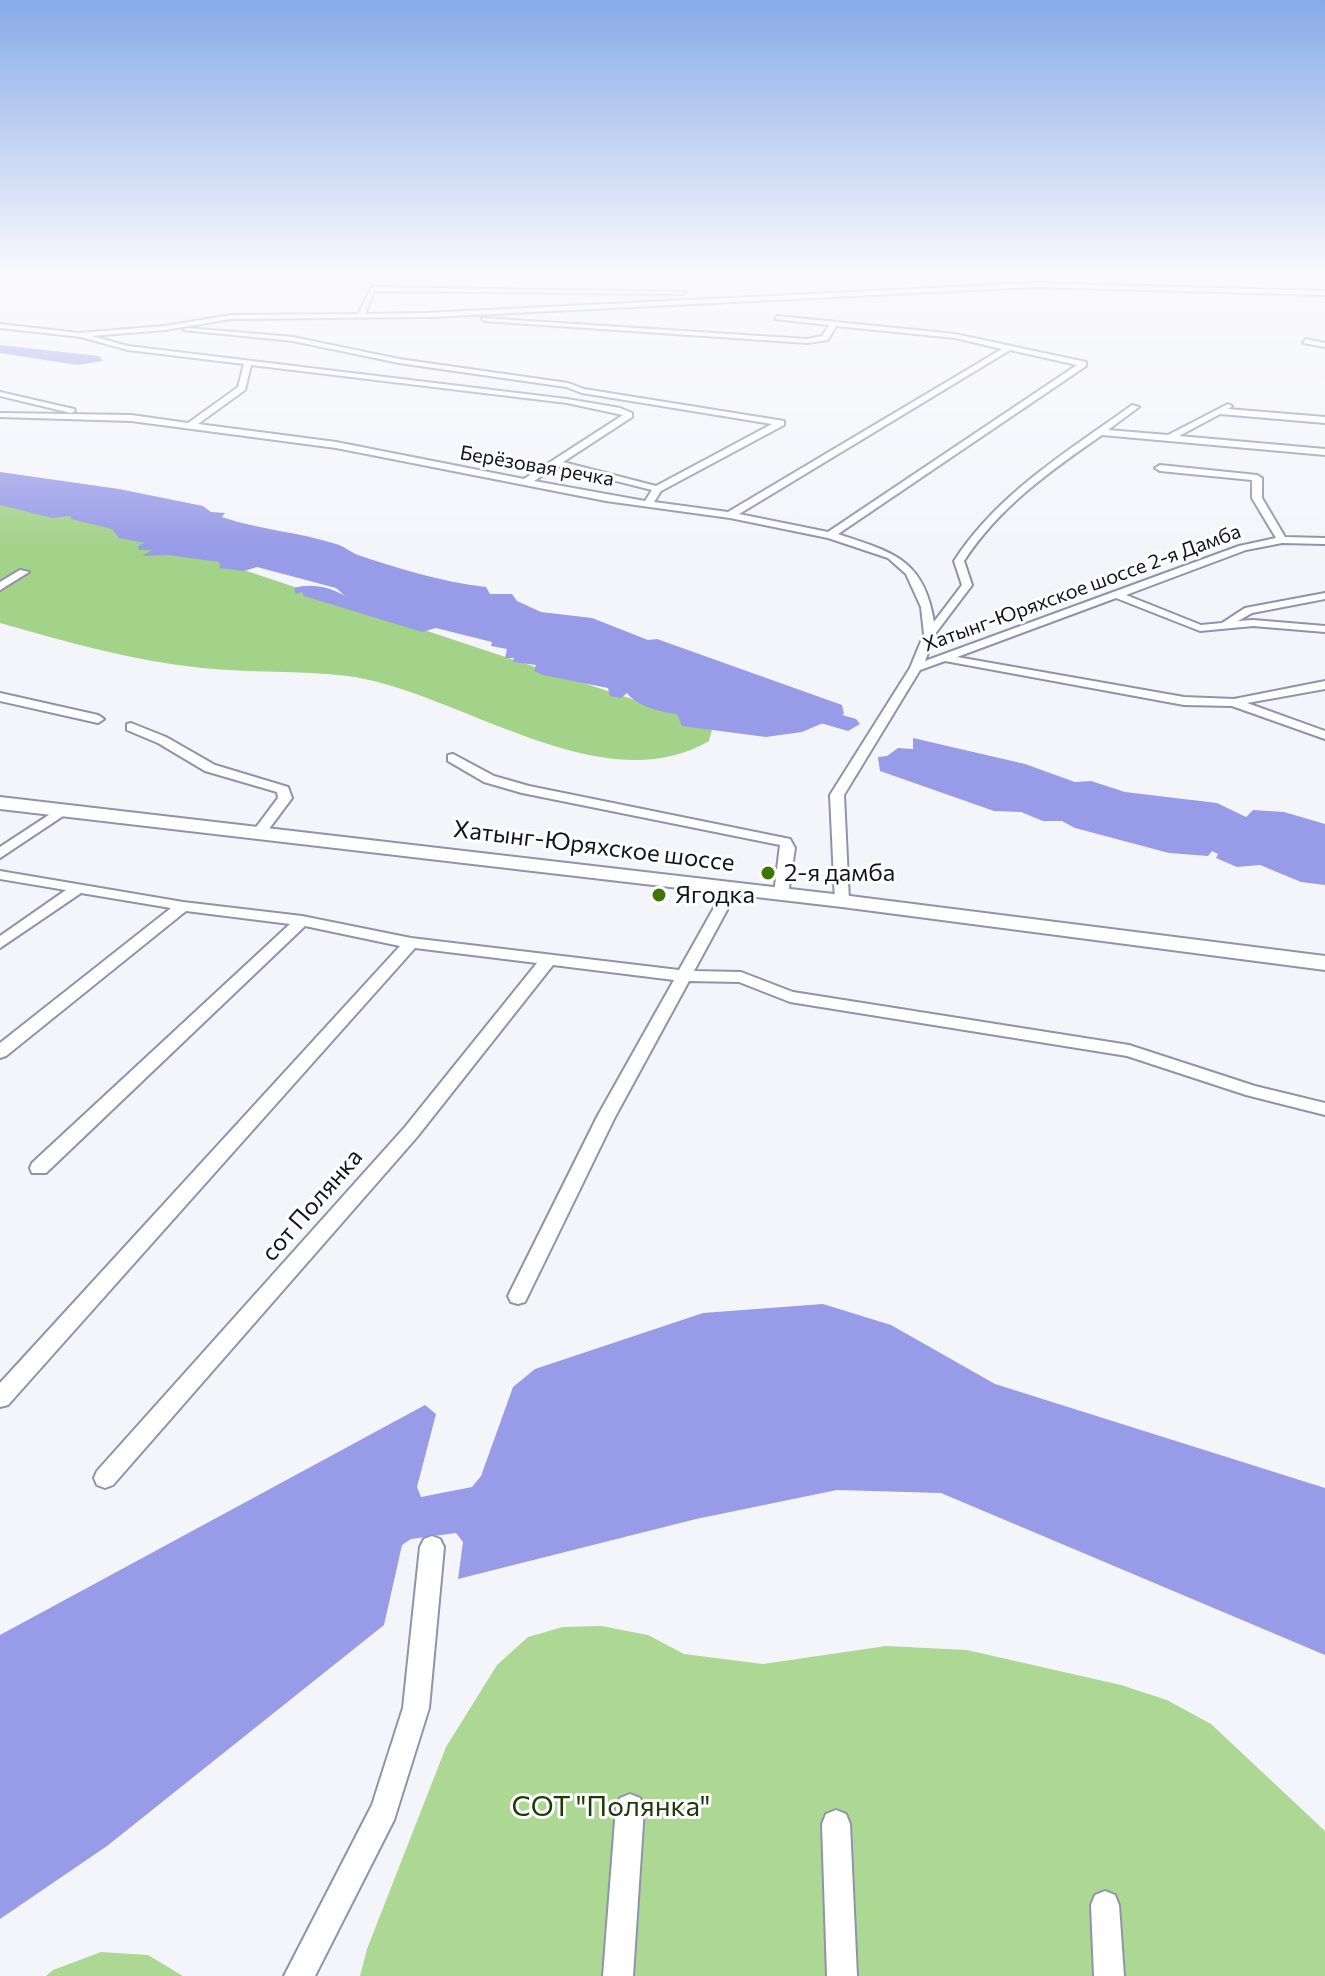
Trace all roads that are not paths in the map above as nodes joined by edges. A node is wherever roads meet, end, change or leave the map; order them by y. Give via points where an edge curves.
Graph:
1 (234, 363) edge
2 (415, 363) edge
3 (983, 363) edge
4 (1080, 363) edge
5 (247, 365) junction
6 (582, 391) junction
7 (0, 394) edge
8 (567, 401) junction
9 (1235, 402) dead end
10 (1135, 407) dead end
11 (1219, 411) junction
12 (0, 415) edge
13 (84, 415) junction
14 (1325, 420) edge
15 (191, 425) junction
16 (1102, 432) junction
17 (1167, 440) junction
18 (1325, 452) edge
19 (557, 463) junction
20 (1160, 468) dead end
21 (526, 482) junction
22 (657, 489) junction
23 (648, 504) junction
24 (730, 515) junction
25 (830, 535) junction
26 (1282, 540) junction
27 (1325, 541) edge
28 (24, 572) dead end
29 (0, 587) edge
30 (1118, 595) junction
31 (1325, 596) edge
32 (1226, 624) junction
33 (1325, 629) edge
34 (930, 634) junction
35 (948, 658) junction
36 (916, 668) junction
37 (1325, 685) edge
38 (0, 697) edge
39 (1233, 702) junction
40 (98, 719) dead end
41 (131, 727) dead end
42 (1320, 733) edge
43 (453, 758) dead end
44 (0, 803) edge
45 (61, 811) junction
46 (258, 834) junction
47 (0, 854) edge
48 (0, 875) edge
49 (732, 888) junction
50 (76, 890) junction
51 (781, 894) junction
52 (842, 901) junction
53 (183, 906) junction
54 (302, 921) junction
55 (0, 943) edge
56 (411, 943) junction
57 (549, 959) junction
58 (1325, 963) edge
59 (686, 976) junction
60 (0, 1052) edge
61 (1325, 1109) edge
62 (39, 1168) dead end
63 (518, 1296) dead end
64 (0, 1398) edge
65 (105, 1478) dead end
66 (432, 1547) dead end
67 (630, 1808) dead end
68 (836, 1824) dead end
69 (1105, 1905) dead end
70 (299, 1976) edge
71 (618, 1976) edge
72 (842, 1976) edge
73 (1109, 1976) edge

1 - 5 street
2 - 6 street
3 - 24 street
4 - 25 street
5 - 8 street
5 - 15 street via 242,388
6 - 8 street
6 - 22 street via 781,423
7 - 13 street
8 - 19 street via 626,412 626,419
9 - 11 street
10 - 16 street
11 - 14 street
11 - 17 street
12 - 13 street
13 - 15 street, Берёзовая речка
15 - 21 street, Берёзовая речка via 336,445
16 - 17 street
16 - 34 street via 1006,503 967,547 959,561 966,578 964,593
17 - 18 street
19 - 21 street
19 - 22 street
20 - 26 street via 1257,478 1257,498
21 - 23 street, Берёзовая речка
22 - 23 street
23 - 24 street, Берёзовая речка
24 - 25 street, Берёзовая речка
25 - 34 street, Берёзовая речка via 892,556 911,573 926,607
26 - 27 street, Хатынг-Юряхское шоссе 2-я Дамба
26 - 30 street, Хатынг-Юряхское шоссе 2-я Дамба via 1243,548
28 - 29 street
30 - 32 street via 1189,626 1212,629
30 - 35 street, Хатынг-Юряхское шоссе 2-я Дамба
31 - 32 street via 1249,610
32 - 33 street
34 - 36 street
35 - 36 street, Хатынг-Юряхское шоссе 2-я Дамба
35 - 39 street via 1184,701
36 - 52 street, Хатынг-Юряхское шоссе 2-я Дамба via 837,795
37 - 39 street
38 - 40 street
39 - 42 street
41 - 46 street via 210,768 283,790 285,798
43 - 51 street via 489,779 527,790 785,842
44 - 45 main road, Хатынг-Юряхское шоссе
45 - 46 main road, Хатынг-Юряхское шоссе
45 - 47 street
46 - 49 main road, Хатынг-Юряхское шоссе
48 - 50 street
49 - 51 main road, Хатынг-Юряхское шоссе
49 - 59 street
50 - 53 street
50 - 55 street
51 - 52 main road, Хатынг-Юряхское шоссе
52 - 58 main road, Хатынг-Юряхское шоссе
53 - 54 street
53 - 60 street
54 - 56 street
54 - 62 street
56 - 57 street
56 - 64 street
57 - 59 street
57 - 65 street, сот Полянка via 411,1132
59 - 61 street via 741,977 790,997 1129,1051
59 - 63 street via 606,1117
66 - 70 street via 416,1708 384,1810
67 - 71 street
68 - 72 street
69 - 73 street

